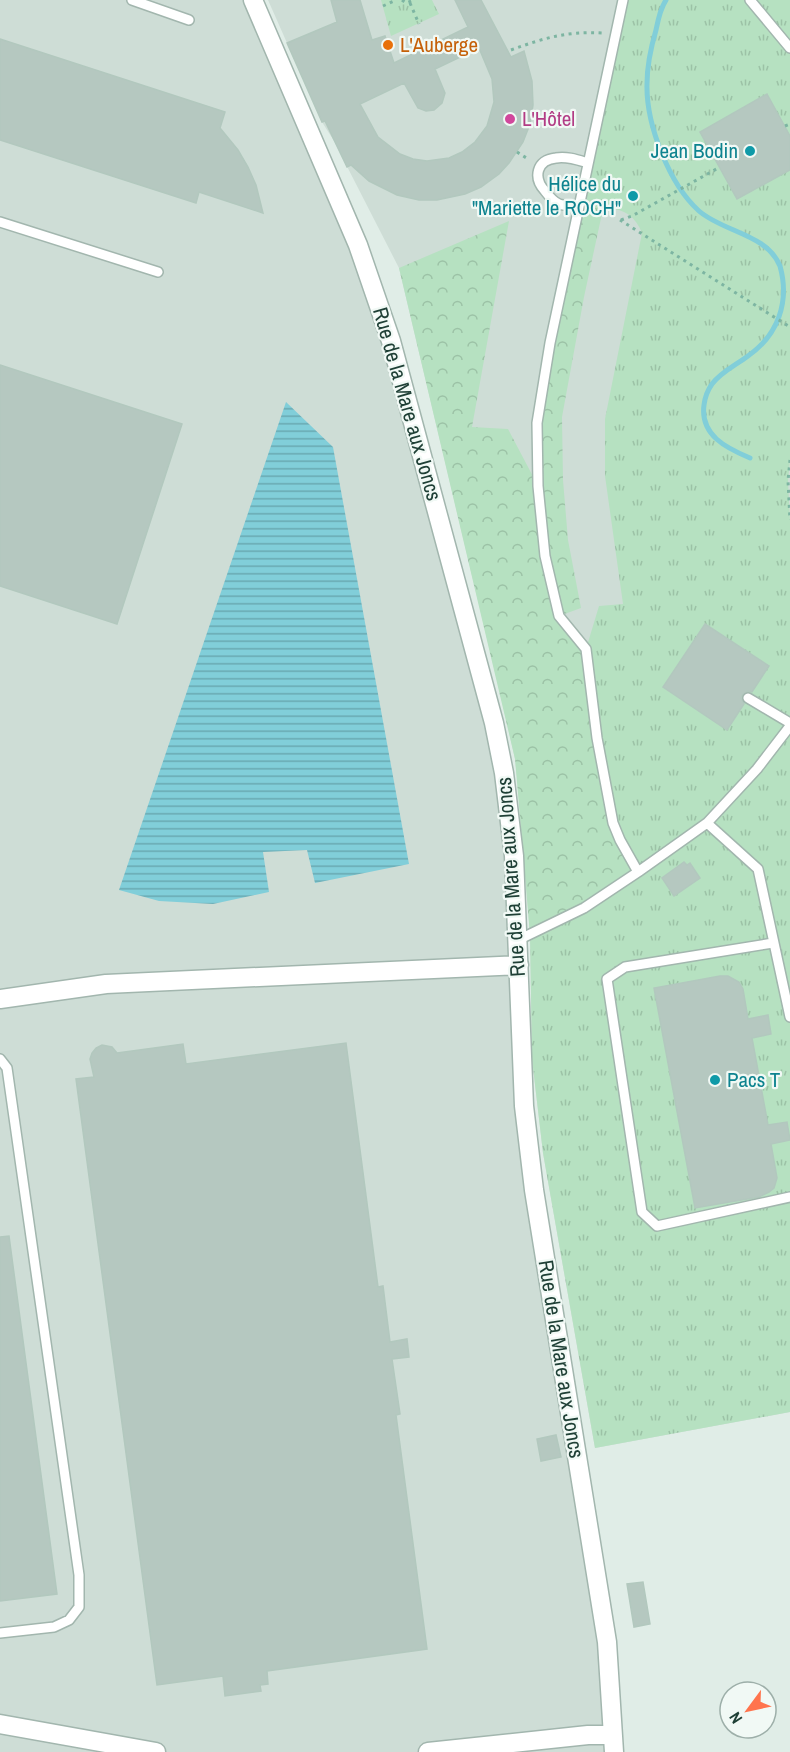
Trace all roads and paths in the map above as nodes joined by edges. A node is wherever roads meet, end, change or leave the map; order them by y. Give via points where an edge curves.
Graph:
1 (132, 0) edge
2 (253, 0) edge
3 (396, 0) edge
4 (402, 0) edge
5 (623, 0) edge
6 (750, 0) edge
7 (412, 1) edge
8 (383, 6) dead end
9 (189, 20) dead end
10 (419, 24) dead end
11 (617, 34) junction
12 (790, 48) edge
13 (511, 50) dead end
14 (790, 124) edge
15 (785, 126) dead end
16 (588, 163) junction
17 (720, 167) dead end
18 (578, 205) junction
19 (0, 222) edge
20 (158, 272) dead end
21 (788, 326) edge
22 (790, 460) edge
23 (790, 520) edge
24 (748, 698) dead end
25 (790, 725) edge
26 (707, 823) junction
27 (638, 872) junction
28 (519, 940) junction
29 (773, 943) junction
30 (519, 964) junction
31 (0, 999) edge
32 (790, 1017) edge
33 (0, 1059) edge
34 (790, 1197) edge
35 (0, 1633) edge
36 (0, 1724) edge
37 (613, 1743) edge
38 (156, 1752) edge
39 (428, 1752) edge

1 - 9 lane
2 - 28 street, Rue de la Mare aux Joncs via 358,245 394,352 494,723 509,812
3 - 8 path
4 - 7 path
5 - 11 lane
6 - 12 lane
7 - 10 path
11 - 13 path via 562,33
11 - 16 lane
14 - 15 path
16 - 18 lane
16 - 18 lane via 555,158 538,167 536,176 546,193 559,204
17 - 21 path via 620,220
18 - 27 lane via 537,423 537,486 545,556 559,616 586,649 613,823
19 - 20 lane
22 - 23 path
24 - 25 lane
25 - 26 lane via 757,769
26 - 27 lane
26 - 29 lane via 758,869
27 - 28 lane via 584,908
28 - 30 street, Rue de la Mare aux Joncs
29 - 32 lane
29 - 34 lane via 625,967 607,979 642,1212 657,1226
30 - 31 street via 106,984
30 - 37 street, Rue de la Mare aux Joncs via 524,1106 531,1169 607,1642
33 - 35 lane via 7,1068 79,1575 80,1607 69,1620 54,1627
36 - 38 street
37 - 39 street via 588,1735

